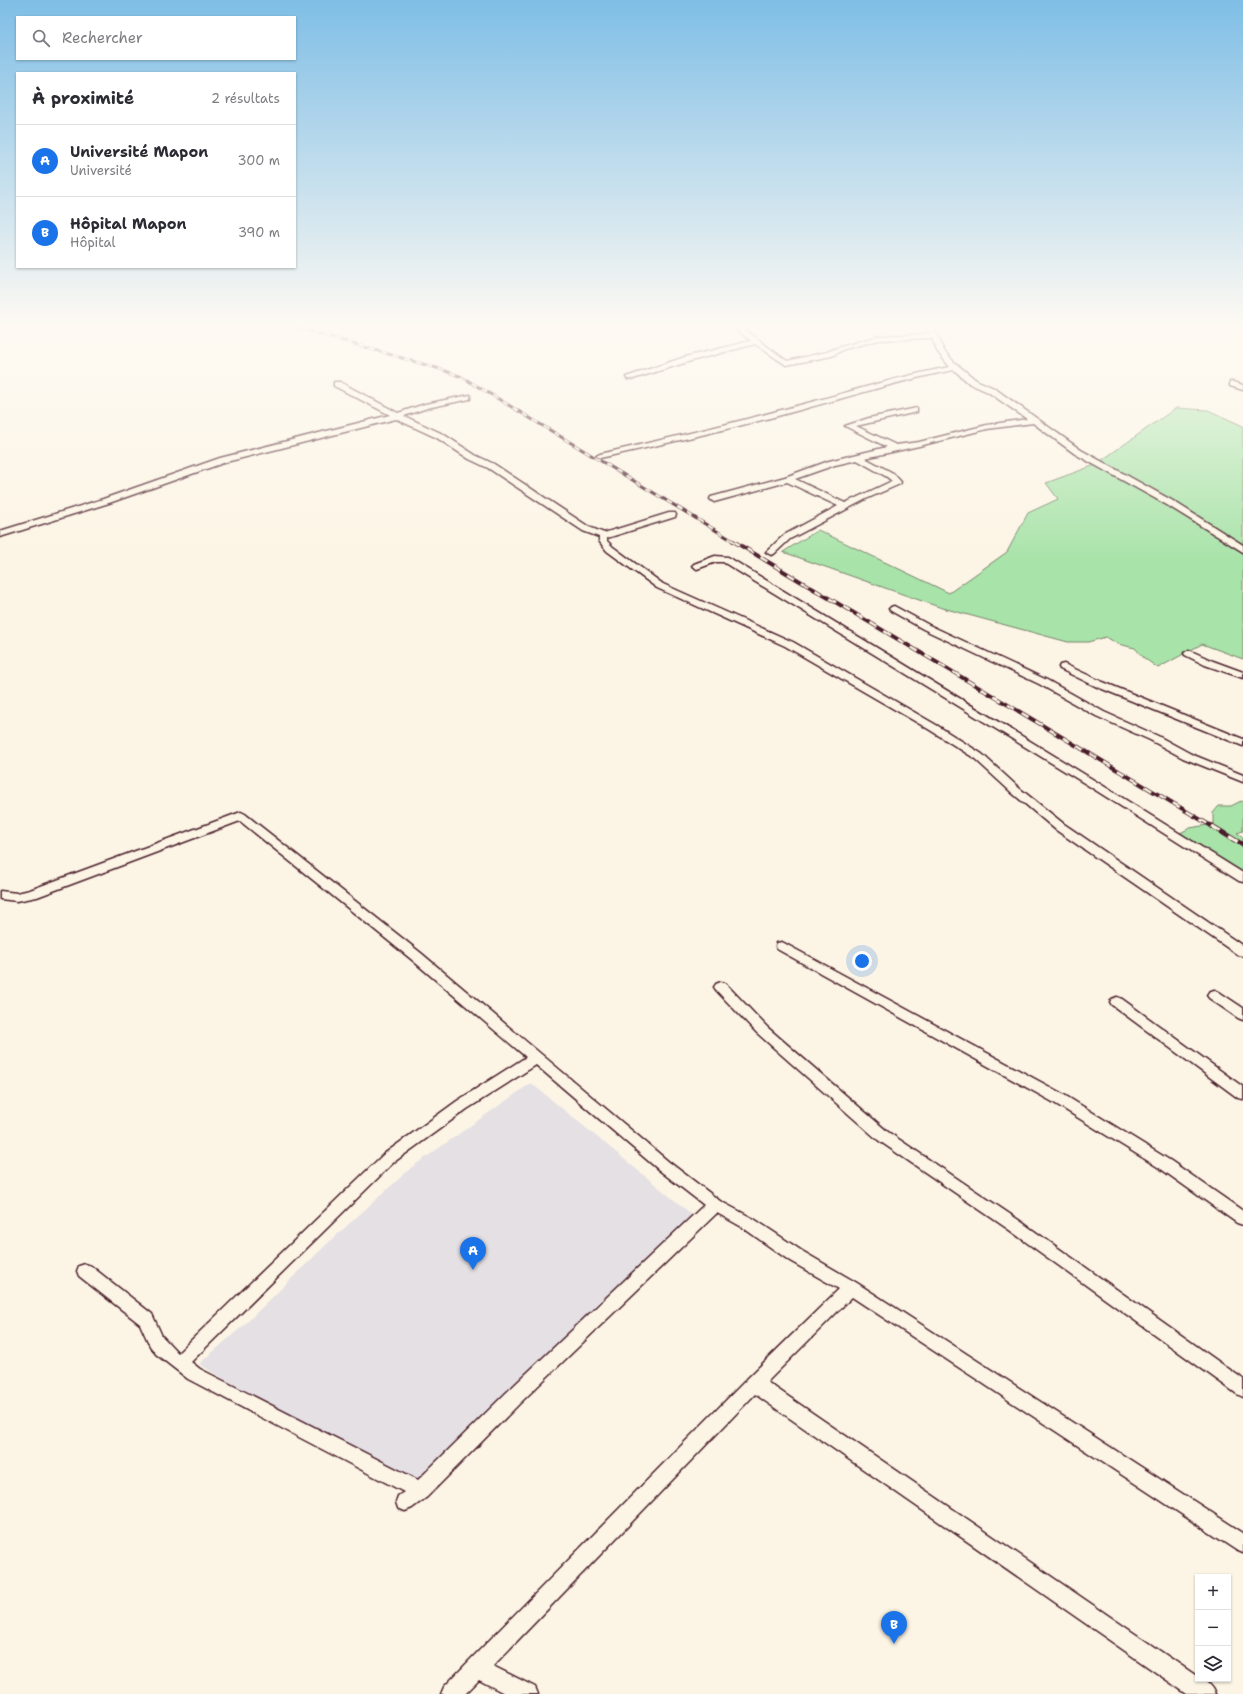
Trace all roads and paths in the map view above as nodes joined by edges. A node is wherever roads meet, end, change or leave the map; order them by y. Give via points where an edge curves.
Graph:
1 (375, 404) edge
2 (434, 404) edge
3 (812, 404) edge
4 (1010, 404) edge
5 (914, 410) dead end
6 (397, 416) junction
7 (1033, 421) junction
8 (895, 448) junction
9 (600, 456) dead end
10 (858, 457) junction
11 (788, 479) junction
12 (714, 499) dead end
13 (844, 506) junction
14 (672, 515) dead end
15 (0, 534) edge
16 (604, 536) junction
17 (1243, 549) edge
18 (771, 552) dead end
19 (697, 566) dead end
20 (894, 609) dead end
21 (1189, 653) dead end
22 (1064, 667) dead end
23 (1243, 675) edge
24 (1243, 743) edge
25 (1243, 779) edge
26 (1243, 878) edge
27 (0, 895) edge
28 (782, 946) dead end
29 (1243, 952) edge
30 (721, 987) dead end
31 (1214, 995) dead end
32 (1117, 1002) dead end
33 (1243, 1016) edge
34 (536, 1058) junction
35 (1243, 1094) edge
36 (715, 1205) junction
37 (1243, 1219) edge
38 (85, 1271) dead end
39 (851, 1288) junction
40 (179, 1363) junction
41 (754, 1383) junction
42 (1243, 1389) edge
43 (420, 1491) junction
44 (405, 1502) dead end
45 (1243, 1544) edge
46 (476, 1668) junction
47 (451, 1694) edge
48 (528, 1694) edge
49 (1205, 1694) edge

1 - 6 street
2 - 6 street
3 - 9 street
4 - 7 street
5 - 8 street via 849,426
6 - 15 street via 223,460 106,501
6 - 16 street via 440,436 491,466 586,529
7 - 8 street via 987,427
7 - 17 street via 1078,452 1170,502
8 - 10 street
10 - 11 street via 832,463
10 - 13 street via 897,482
11 - 12 street
11 - 13 street
13 - 18 street via 787,537
14 - 16 street
16 - 29 street via 603,541 610,549 652,582 789,644 978,756 1060,827
19 - 26 street via 715,559 725,559
20 - 25 street via 926,627 1021,671 1104,716 1187,756
21 - 23 street
22 - 24 street
27 - 34 street via 17,897 33,894 241,816 416,956
28 - 37 street via 1056,1098 1166,1165
30 - 42 street via 762,1030 883,1136 1014,1225
31 - 33 street
32 - 35 street
34 - 36 street
34 - 40 street via 462,1105 389,1158
36 - 39 street
36 - 43 street
38 - 40 street via 146,1319 157,1344
39 - 41 street
39 - 45 street
40 - 43 street via 194,1374
41 - 46 street
41 - 49 street
43 - 44 street
46 - 47 street
46 - 48 street

